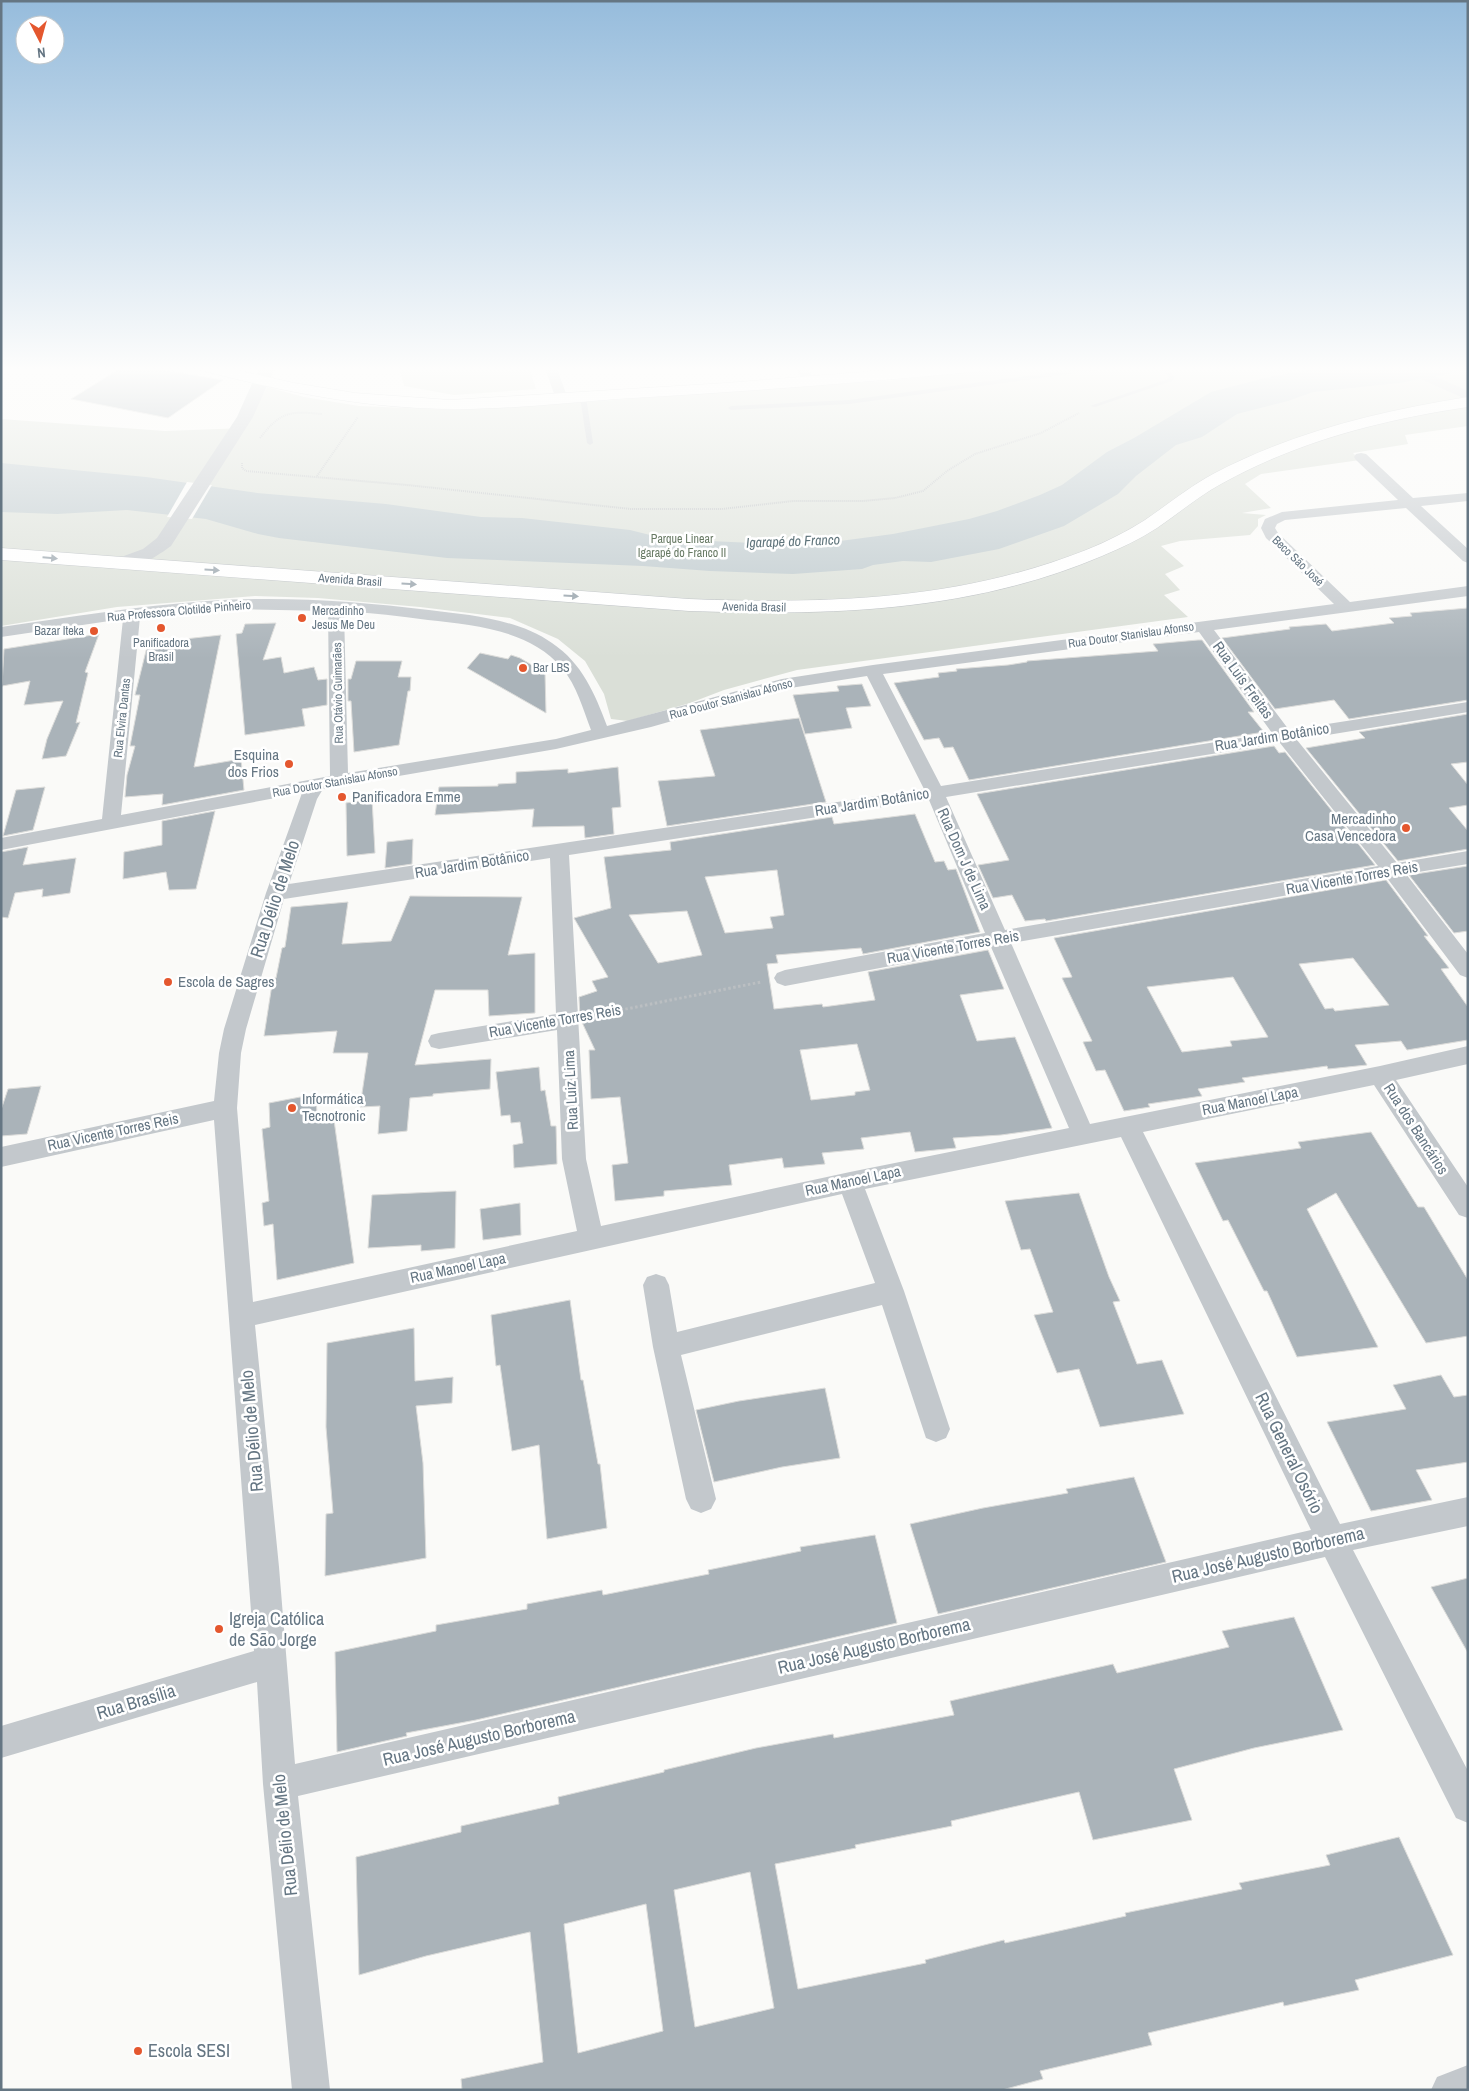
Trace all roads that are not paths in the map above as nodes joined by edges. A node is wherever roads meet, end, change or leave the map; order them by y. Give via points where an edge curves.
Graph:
1 (216, 464) edge
2 (1247, 464) edge
3 (1368, 464) edge
4 (1468, 497) edge
5 (1410, 504) junction
6 (1, 554) edge
7 (1468, 558) edge
8 (120, 564) junction
9 (1468, 591) edge
10 (336, 607) junction
11 (1346, 607) junction
12 (132, 613) junction
13 (1203, 626) junction
14 (1, 632) edge
15 (873, 670) junction
16 (1468, 707) edge
17 (601, 733) junction
18 (1283, 735) junction
19 (328, 782) junction
20 (935, 792) junction
21 (111, 823) junction
22 (1, 844) edge
23 (559, 850) junction
24 (1468, 857) edge
25 (1393, 871) junction
26 (276, 893) junction
27 (999, 938) junction
28 (1468, 970) edge
29 (785, 978) road end
30 (568, 1020) junction
31 (439, 1041) dead end
32 (1468, 1055) edge
33 (1380, 1075) junction
34 (225, 1108) junction
35 (1128, 1126) junction
36 (1083, 1134) junction
37 (1, 1157) edge
38 (850, 1182) junction
39 (1468, 1208) edge
40 (591, 1239) junction
41 (656, 1285) dead end
42 (891, 1291) junction
43 (241, 1316) junction
44 (666, 1347) junction
45 (936, 1429) dead end
46 (701, 1499) dead end
47 (1468, 1511) edge
48 (1332, 1540) junction
49 (270, 1662) junction
50 (1, 1742) edge
51 (280, 1784) junction
52 (1468, 1806) edge
53 (1468, 2084) edge
54 (311, 2090) edge
55 (1450, 2090) edge

1 - 8 street via 164,542 150,553
8 -> 2 highway, Avenida Brasil via 708,606 834,607 901,602 973,590 1043,572 1094,553 1146,527 1215,480
3 - 5 street
4 - 5 street
5 - 7 street
5 - 11 street, Beco São José via 1282,516 1270,522 1271,535
6 -> 8 highway, Avenida Brasil
9 - 11 street, Rua Doutor Stanislau Afonso
10 - 12 street, Rua Professora Clotilde Pinheiro via 256,604
10 - 17 street, Rua Professora Clotilde Pinheiro via 410,612 473,621 534,639 571,668 582,685
10 - 19 street, Rua Otávio Guimarães
11 - 13 street, Rua Doutor Stanislau Afonso
12 - 14 street, Rua Professora Clotilde Pinheiro
12 - 21 street, Rua Elvira Dantas
13 - 15 street, Rua Doutor Stanislau Afonso
13 - 18 street, Rua Luís Freitas
15 - 17 street, Rua Doutor Stanislau Afonso via 782,684
15 - 20 street, Rua Dom J de Lima
16 - 18 street, Rua Jardim Botânico
17 - 19 street, Rua Doutor Stanislau Afonso via 512,752
18 - 20 street, Rua Jardim Botânico
18 - 25 street, Rua Luís Freitas
19 - 21 street, Rua Doutor Stanislau Afonso
19 - 26 street, Rua Délio de Melo via 308,799
20 - 23 street, Rua Jardim Botânico
20 - 27 street, Rua Dom J de Lima
21 - 22 street, Rua Doutor Stanislau Afonso
23 - 26 street, Rua Jardim Botânico
23 - 30 street, Rua Luiz Lima
24 - 25 street, Rua Vicente Torres Reis
25 - 27 street, Rua Vicente Torres Reis
25 - 28 street, Rua Luís Freitas
26 - 34 street, Rua Délio de Melo via 235,1029
27 - 29 street, Rua Vicente Torres Reis
27 - 36 street, Rua Dom J de Lima
30 - 31 street, Rua Vicente Torres Reis
30 - 40 street, Rua Luiz Lima via 574,1159
32 - 33 street, Rua Manoel Lapa
33 - 35 street, Rua Manoel Lapa
33 - 39 street, Rua dos Bancários
34 - 37 street, Rua Vicente Torres Reis
34 - 43 street, Rua Délio de Melo
35 - 36 street, Rua Manoel Lapa
35 - 48 street, Rua General Osório
36 - 38 street, Rua Manoel Lapa
38 - 40 street, Rua Manoel Lapa
38 - 42 street
40 - 43 street, Rua Manoel Lapa
41 - 44 street
42 - 44 street
42 - 45 street
43 - 49 street, Rua Délio de Melo
44 - 46 street
47 - 48 street, Rua José Augusto Borborema
48 - 51 street, Rua José Augusto Borborema
48 - 52 street, Rua General Osório
49 - 50 street, Rua Brasília
49 - 51 street, Rua Délio de Melo
51 - 54 street, Rua Délio de Melo
53 - 55 street

